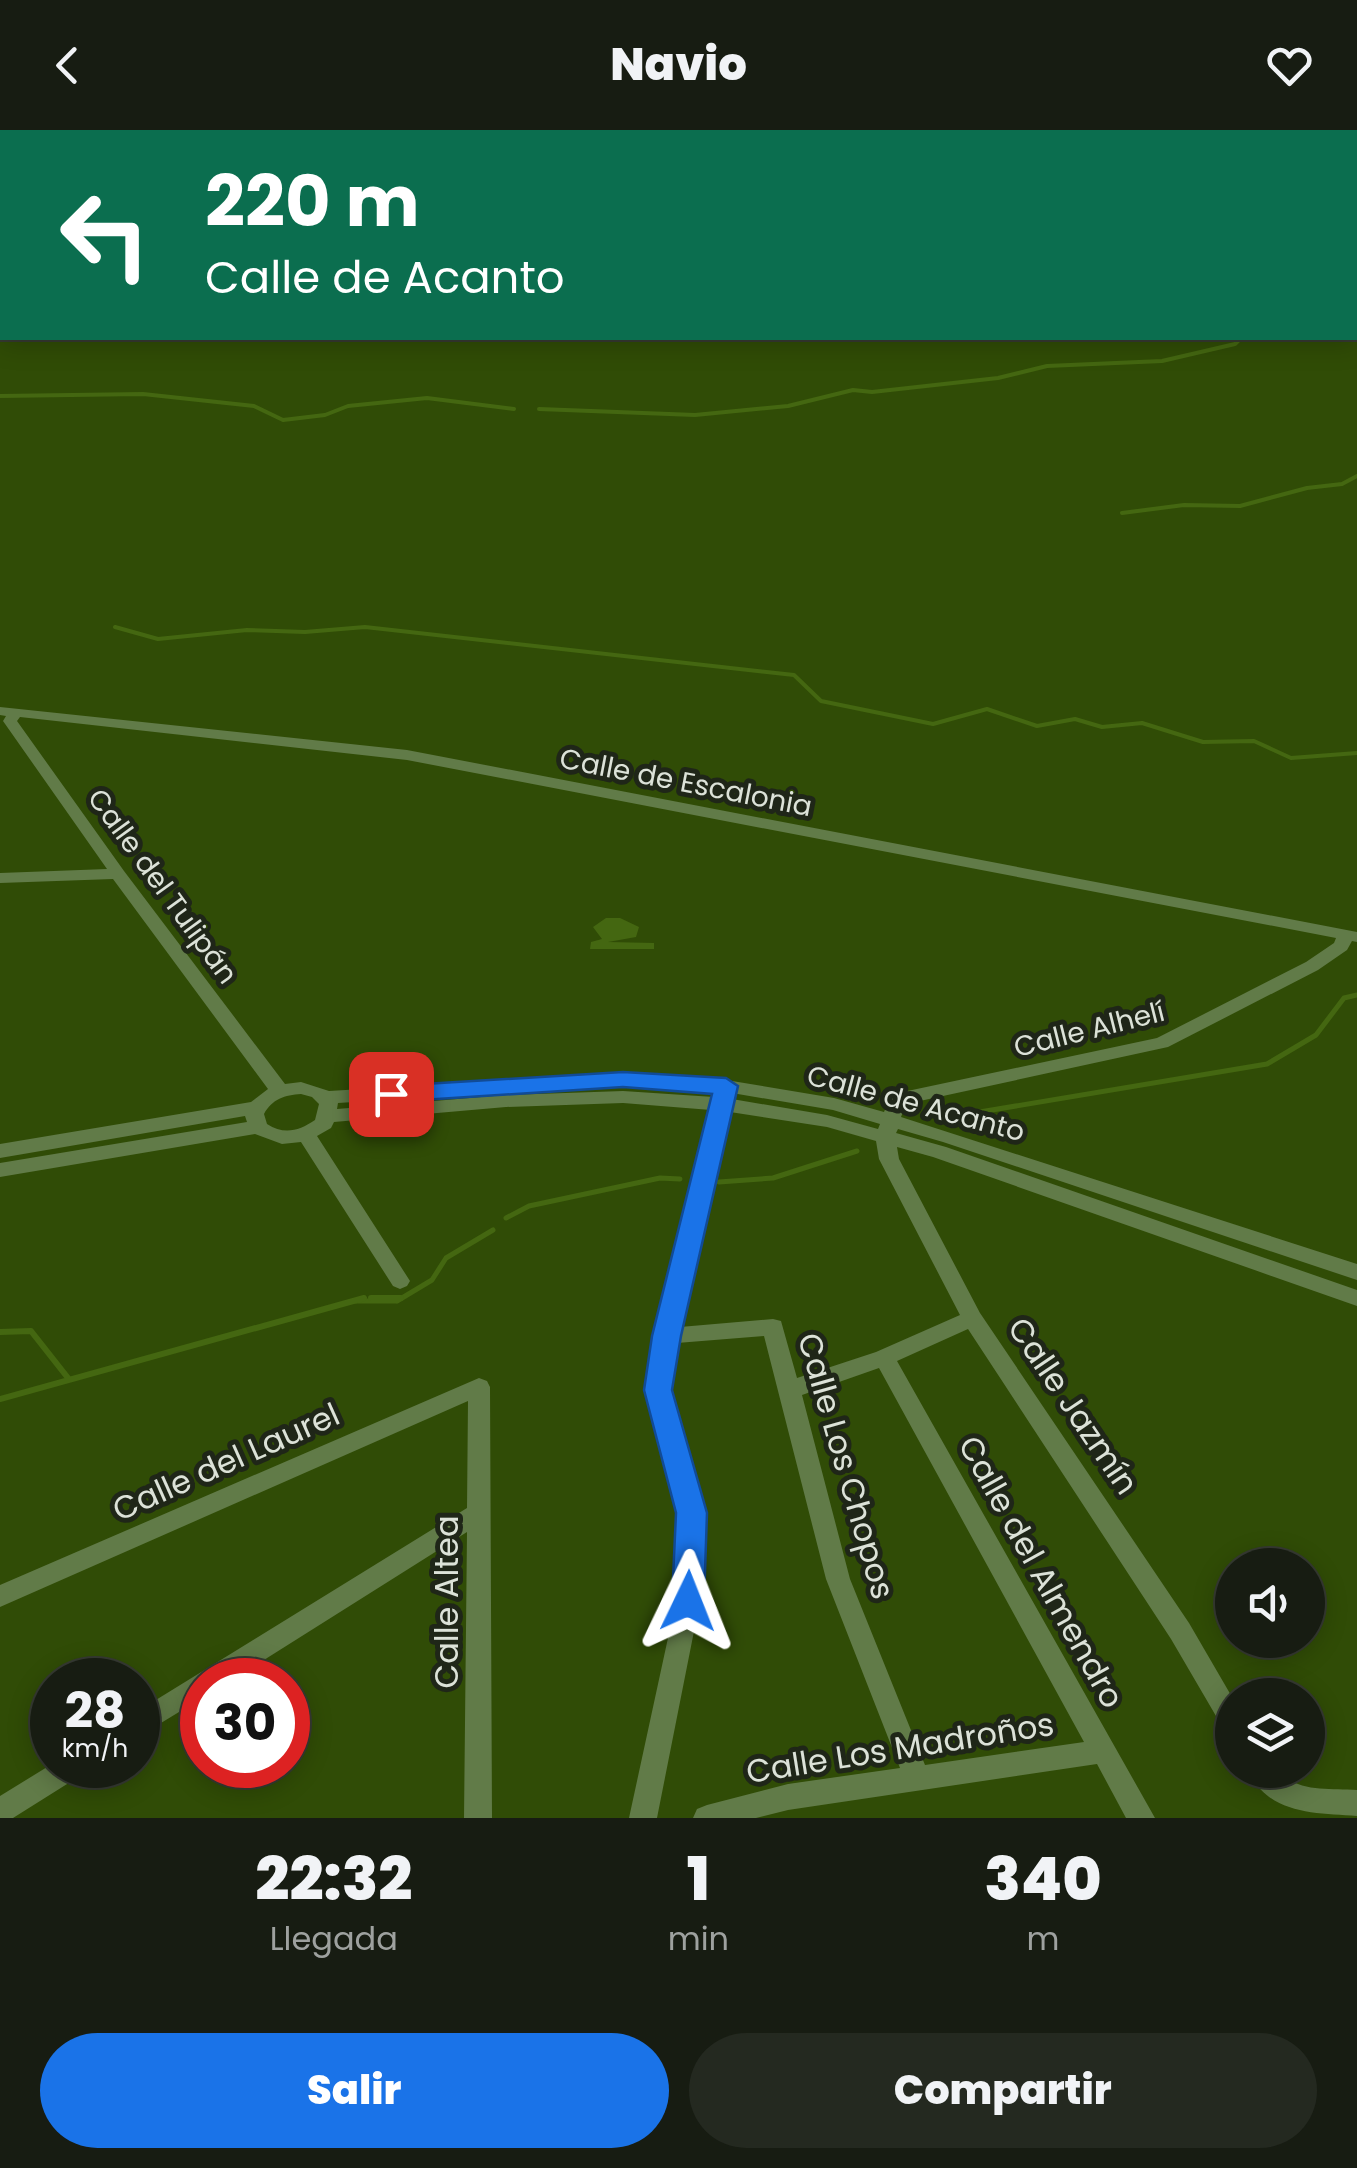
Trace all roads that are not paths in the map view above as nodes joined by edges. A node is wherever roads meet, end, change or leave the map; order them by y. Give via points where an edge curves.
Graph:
1 (8, 712) edge
2 (118, 874) junction
3 (0, 878) edge
4 (1351, 936) edge
5 (280, 1090) junction
6 (724, 1095) junction
7 (327, 1107) junction
8 (257, 1118) junction
9 (887, 1128) junction
10 (306, 1134) junction
11 (0, 1151) edge
12 (0, 1170) edge
13 (1357, 1272) edge
14 (400, 1282) dead end
15 (1357, 1298) edge
16 (972, 1318) junction
17 (666, 1336) junction
18 (884, 1358) junction
19 (479, 1387) joint
20 (792, 1389) junction
21 (480, 1512) junction
22 (0, 1596) edge
23 (245, 1658) edge
24 (1215, 1691) edge
25 (1104, 1751) junction
26 (917, 1778) junction
27 (37, 1788) edge
28 (1277, 1788) edge
29 (1357, 1803) edge
30 (791, 1808) edge
31 (0, 1811) edge
32 (478, 1818) edge
33 (643, 1818) edge
34 (707, 1818) edge
35 (1142, 1818) edge

1 - 2 street, Calle del Tulipán
1 - 4 street, Calle de Escalonia via 407,755
2 - 3 street
2 - 5 street, Calle del Tulipán
4 - 9 street, Calle Alhelí via 1312,966 1162,1043 898,1099
5 - 7 street via 311,1089
5 - 8 street
6 - 7 street, Calle de Acanto
6 - 9 street, Calle de Acanto via 827,1121
6 - 17 street
7 - 10 street
8 - 10 street via 273,1136
8 - 11 street
8 - 12 street
9 - 13 street, Calle de Acanto
9 - 15 street, Calle de Acanto
9 - 16 street, Calle Jazmín via 889,1159
10 - 14 street
16 - 18 street
16 - 24 street, Calle Jazmín
17 - 20 street, Calle Los Chopos via 773,1327
17 - 33 street via 658,1390 691,1513 688,1601
18 - 20 street
18 - 25 street, Calle del Almendro
19 - 21 street, Calle Altea
19 - 22 street, Calle del Laurel
20 - 26 street, Calle Los Chopos via 838,1579
21 - 23 street
21 - 32 street, Calle Altea
25 - 26 street, Calle Los Madroños
25 - 35 street, Calle del Almendro
26 - 30 street, Calle Los Madroños
27 - 31 street
28 - 29 street via 1294,1799
30 - 34 street, Calle Los Madroños

